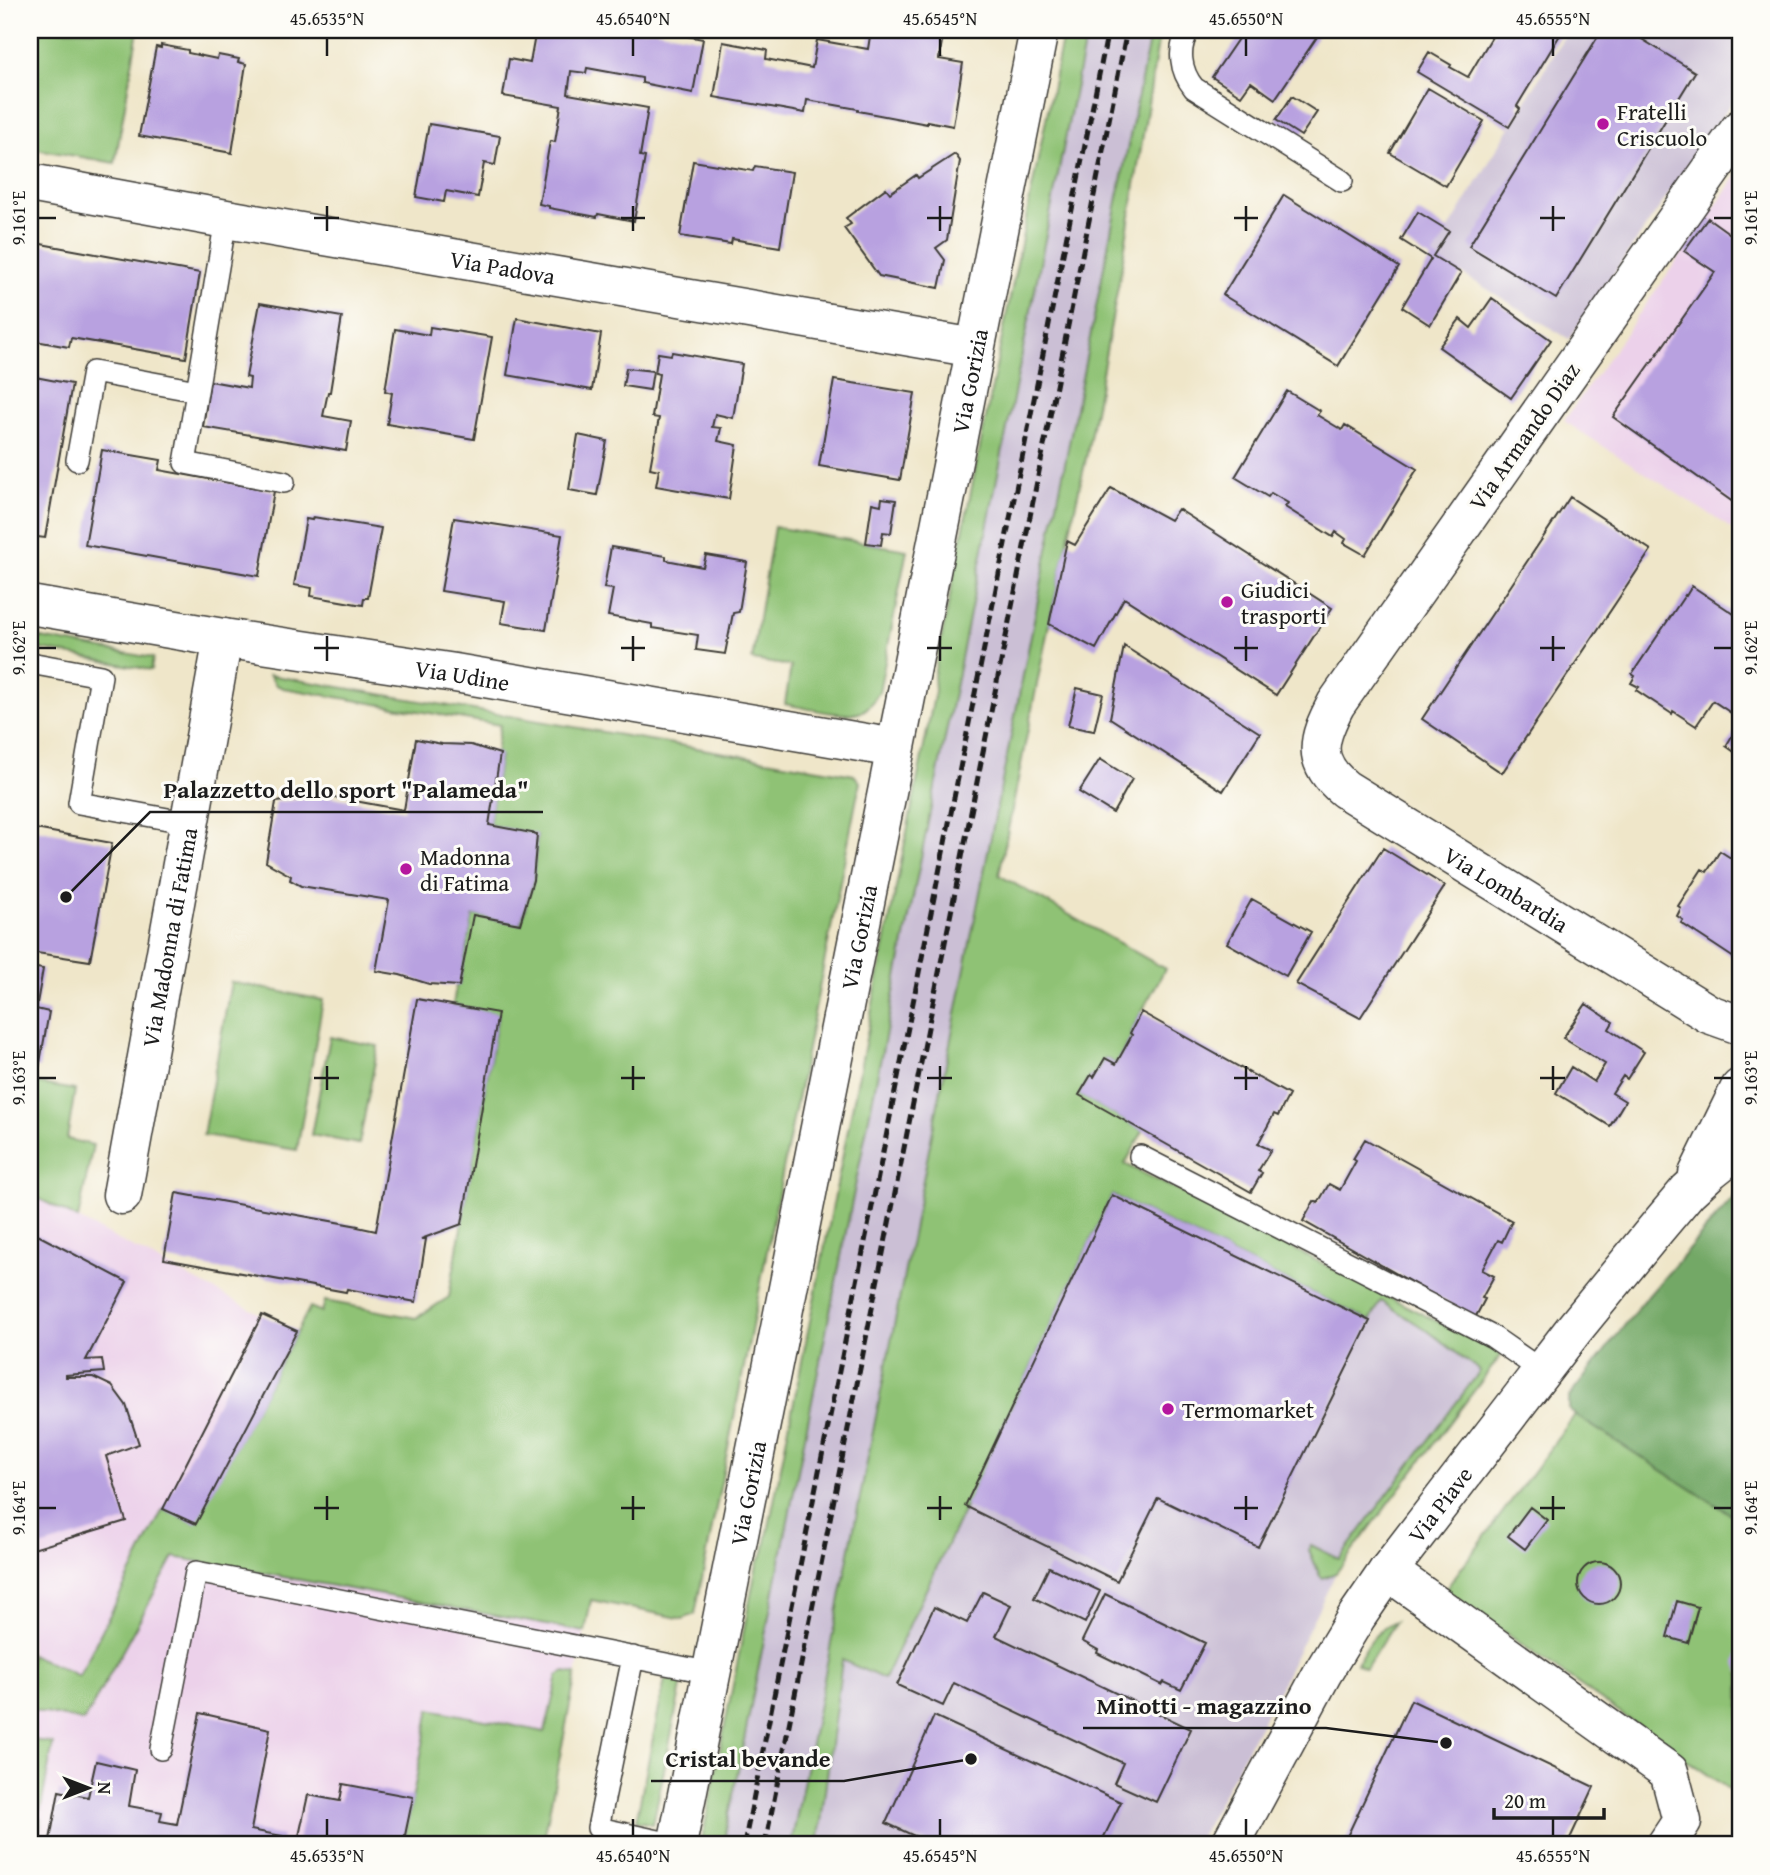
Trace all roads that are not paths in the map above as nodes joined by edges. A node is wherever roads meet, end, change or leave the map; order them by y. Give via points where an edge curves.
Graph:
1 (1039, 30) edge
2 (1189, 30) edge
3 (1740, 129) edge
4 (1342, 181) dead end
5 (30, 183) edge
6 (226, 219) junction
7 (975, 348) junction
8 (197, 391) junction
9 (77, 460) dead end
10 (284, 482) dead end
11 (30, 605) edge
12 (223, 638) junction
13 (30, 663) edge
14 (895, 748) junction
15 (1320, 748) joint
16 (190, 823) junction
17 (1725, 1020) edge
18 (1740, 1052) edge
19 (1740, 1088) edge
20 (1740, 1147) edge
21 (1140, 1156) dead end
22 (1688, 1191) junction
23 (122, 1195) dead end
24 (1542, 1371) junction
25 (1388, 1571) junction
26 (633, 1657) junction
27 (712, 1673) junction
28 (161, 1749) dead end
29 (677, 1845) edge
30 (1230, 1845) edge
31 (1666, 1845) edge

1 - 7 street, Via Gorizia
2 - 4 lane via 1182,45 1183,72 1194,88
3 - 15 street, Via Armando Diaz via 1336,704 1324,726
5 - 6 street, Via Padova
6 - 7 street, Via Padova
6 - 8 lane
7 - 14 street, Via Gorizia
8 - 9 lane via 93,372
8 - 10 lane via 185,464
11 - 12 street, Via Udine
12 - 14 street, Via Udine via 429,668
12 - 16 street, Via Madonna di Fatima
13 - 16 lane via 101,676 79,803
14 - 27 street, Via Gorizia
15 - 17 street, Via Lombardia via 1332,778 1345,789
16 - 23 street, Via Madonna di Fatima
17 - 18 street, Via Lombardia via 1726,1031
19 - 22 street, Via Piave
20 - 22 street, Via Piave
21 - 24 lane via 1493,1337
22 - 24 street, Via Piave
24 - 25 street, Via Piave
25 - 30 street, Via Piave via 1322,1674
25 - 31 street via 1669,1772 1682,1821
26 - 27 lane
26 - 28 lane via 196,1572
26 - 29 lane via 598,1828
27 - 29 street, Via Gorizia

